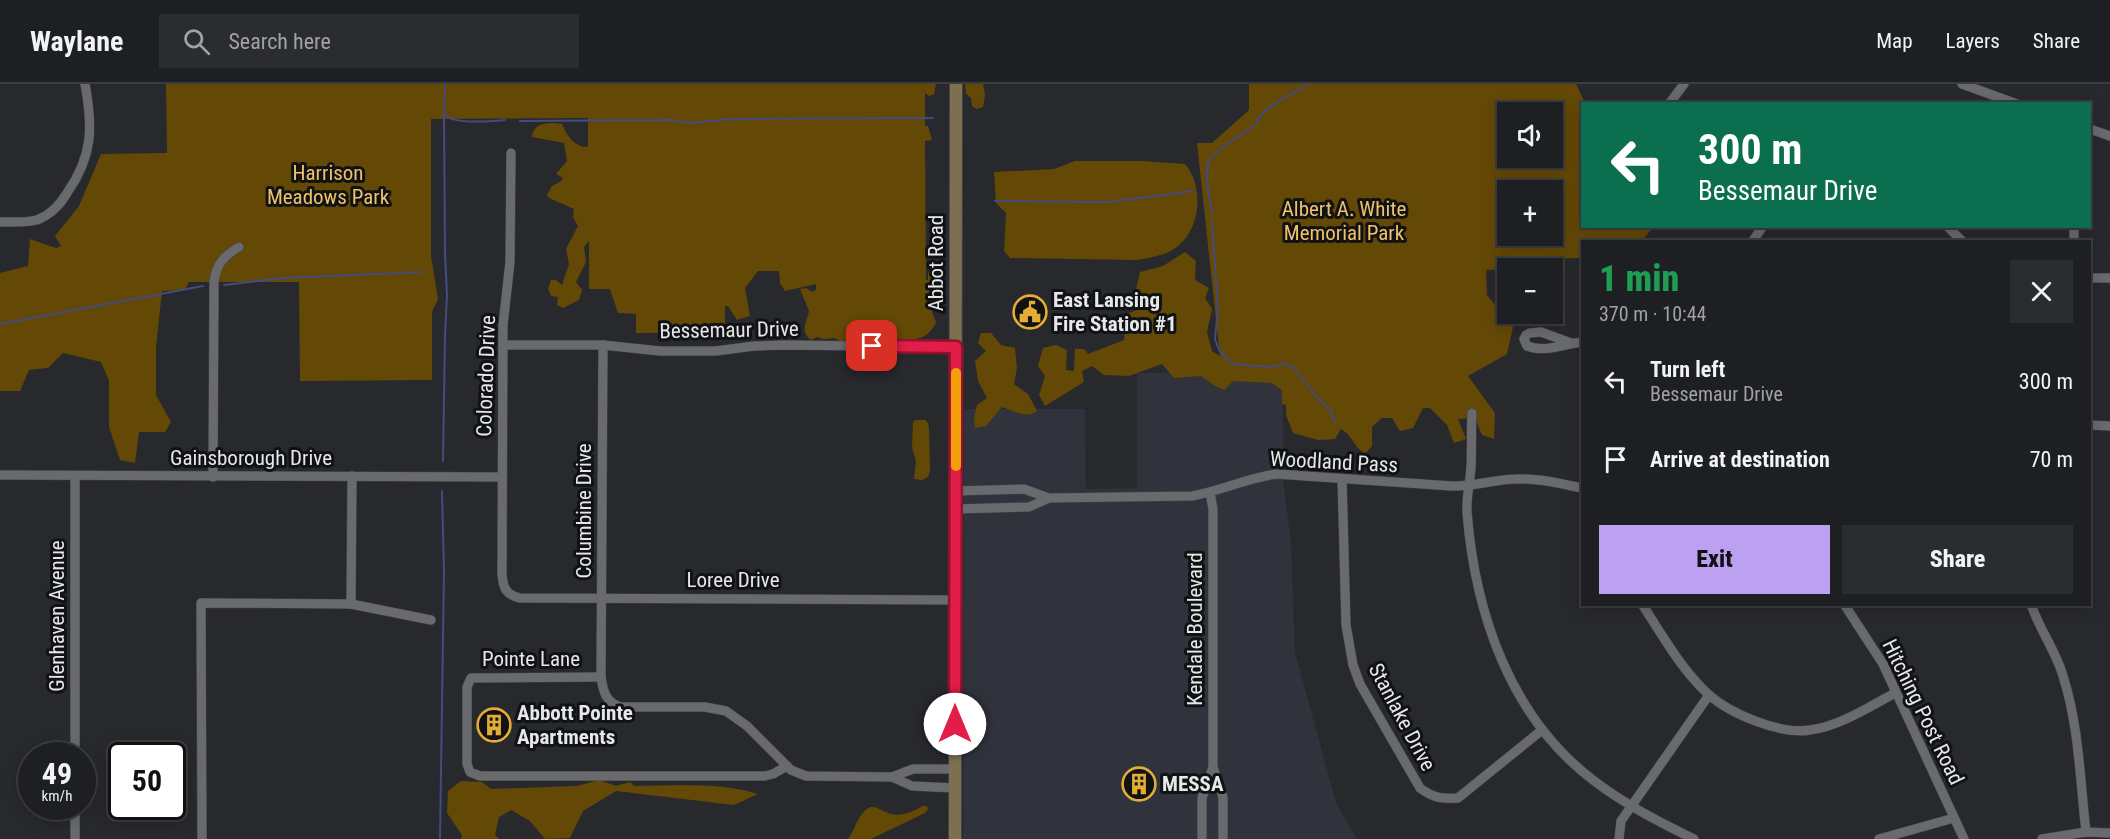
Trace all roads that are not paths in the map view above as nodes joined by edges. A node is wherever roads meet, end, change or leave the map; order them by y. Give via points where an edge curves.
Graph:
1 (85, 84) edge
2 (956, 84) edge
3 (1684, 84) edge
4 (1962, 84) edge
5 (1987, 88) edge
6 (1670, 102) edge
7 (2013, 102) edge
8 (2091, 129) edge
9 (2110, 136) edge
10 (511, 153) dead end
11 (0, 222) edge
12 (1949, 228) edge
13 (1961, 240) edge
14 (239, 247) dead end
15 (2091, 278) edge
16 (2110, 278) edge
17 (1581, 342) edge
18 (1571, 343) dead end
19 (503, 345) junction
20 (603, 345) junction
21 (956, 347) junction
22 (1472, 413) dead end
23 (2091, 425) edge
24 (2110, 426) edge
25 (0, 475) edge
26 (75, 476) junction
27 (352, 476) junction
28 (213, 477) junction
29 (502, 477) junction
30 (1342, 479) junction
31 (1469, 486) junction
32 (1581, 488) edge
33 (956, 491) junction
34 (1210, 492) junction
35 (1049, 498) junction
36 (956, 509) junction
37 (512, 596) joint
38 (602, 598) junction
39 (955, 600) junction
40 (351, 604) junction
41 (1643, 606) edge
42 (1845, 606) edge
43 (2032, 606) edge
44 (430, 620) dead end
45 (601, 677) junction
46 (1895, 693) junction
47 (1709, 694) junction
48 (1542, 730) junction
49 (75, 742) edge
50 (787, 766) junction
51 (1213, 767) junction
52 (955, 769) junction
53 (892, 777) junction
54 (955, 788) junction
55 (1631, 806) junction
56 (1954, 818) junction
57 (75, 820) edge
58 (2086, 832) junction
59 (2110, 833) edge
60 (75, 839) edge
61 (202, 839) edge
62 (955, 839) edge
63 (1202, 839) edge
64 (1222, 839) edge
65 (1619, 839) edge
66 (1694, 839) edge
67 (1879, 839) edge
68 (1964, 839) edge
69 (2042, 839) edge

1 - 11 street via 90,144 76,181 48,214 27,222
2 - 21 main road, Abbot Road
3 - 6 street
4 - 5 street
5 - 7 street
8 - 9 street
10 - 19 street, Colorado Drive via 510,261
12 - 13 street
14 - 28 street via 225,255 216,267 214,281
15 - 16 street
17 - 18 street
19 - 20 street, Bessemaur Drive
19 - 29 street, Colorado Drive
20 - 21 street, Bessemaur Drive via 660,351 784,345
20 - 38 street, Columbine Drive
21 - 33 main road, Abbot Road
22 - 31 street
23 - 24 street
25 - 26 street, Gainsborough Drive
26 - 28 street, Gainsborough Drive
26 - 49 street, Glenhaven Avenue
27 - 28 street, Gainsborough Drive
27 - 29 street, Gainsborough Drive
27 - 40 street
29 - 37 street, Colorado Drive via 503,585
30 - 31 street, Woodland Pass
30 - 34 street, Woodland Pass via 1276,474
30 - 48 street, Stanlake Drive via 1346,625 1353,665 1420,788 1431,796 1458,798
31 - 32 street, Woodland Pass via 1538,479
31 - 48 street via 1467,510 1485,615 1507,673
33 - 35 street, Woodland Pass via 1024,489
33 - 36 main road, Abbot Road
34 - 35 street, Woodland Pass via 1192,496
34 - 51 street, Kendale Boulevard
35 - 36 street, Woodland Pass via 1029,507
36 - 39 main road, Abbot Road
37 - 38 street, Loree Drive
38 - 39 street, Loree Drive
38 - 45 street, Columbine Drive
39 - 52 main road, Abbot Road
40 - 44 street
40 - 61 street via 201,603
41 - 47 street via 1683,665
42 - 46 street, Hitching Post Road via 1877,655
43 - 58 street via 2071,703
45 - 50 street, Pointe Lane via 604,693 613,705 726,711 743,722
45 - 50 street, Pointe Lane via 471,678 467,687 470,772 480,776 765,776
46 - 47 street via 1828,726 1798,731 1756,721
46 - 56 street, Hitching Post Road
47 - 55 street
48 - 55 street via 1591,778
50 - 53 street, Pointe Lane via 806,776
51 - 63 street, Kendale Boulevard via 1202,798
51 - 64 street, Kendale Boulevard via 1223,797
52 - 53 street via 913,769
52 - 54 main road, Abbot Road
53 - 54 street via 912,786
54 - 62 main road, Abbot Road
55 - 65 street via 1621,821
55 - 66 street
56 - 67 street
56 - 68 street, Hitching Post Road
57 - 60 street
58 - 59 street
58 - 69 street

